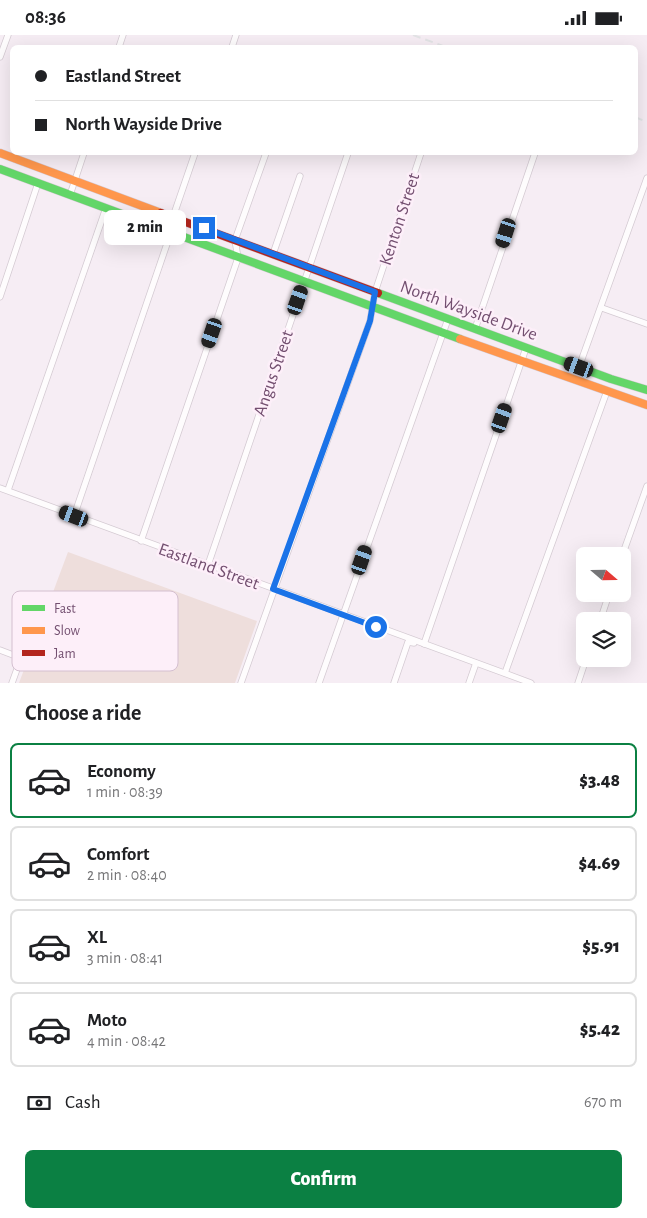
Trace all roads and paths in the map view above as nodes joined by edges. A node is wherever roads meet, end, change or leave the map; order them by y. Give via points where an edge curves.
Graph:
1 (8, 35) edge
2 (0, 57) edge
3 (0, 153) edge
4 (83, 155) edge
5 (194, 155) edge
6 (265, 155) edge
7 (347, 155) edge
8 (420, 155) edge
9 (534, 155) edge
10 (0, 169) edge
11 (300, 176) dead end
12 (647, 178) edge
13 (74, 180) junction
14 (38, 183) junction
15 (70, 195) junction
16 (106, 208) junction
17 (173, 217) junction
18 (171, 232) junction
19 (235, 240) junction
20 (273, 254) junction
21 (238, 258) junction
22 (309, 267) junction
23 (304, 281) junction
24 (375, 292) junction
25 (0, 297) edge
26 (373, 308) junction
27 (602, 308) junction
28 (448, 319) junction
29 (647, 324) edge
30 (475, 329) junction
31 (443, 333) junction
32 (526, 348) junction
33 (522, 362) junction
34 (579, 367) junction
35 (574, 381) junction
36 (647, 390) edge
37 (607, 391) junction
38 (647, 405) edge
39 (647, 487) edge
40 (0, 488) edge
41 (8, 491) junction
42 (74, 516) junction
43 (142, 541) junction
44 (625, 547) edge
45 (208, 565) junction
46 (273, 589) junction
47 (343, 615) junction
48 (425, 645) junction
49 (0, 650) edge
50 (12, 655) edge
51 (476, 663) junction
52 (583, 667) edge
53 (16, 671) edge
54 (505, 673) junction
55 (12, 683) edge
56 (241, 683) edge
57 (319, 683) edge
58 (394, 683) edge
59 (469, 683) edge
60 (531, 683) edge
61 (578, 683) edge

1 - 2 street
3 - 13 main road, North Wayside Drive
4 - 13 street
5 - 17 street
6 - 19 street
7 - 22 street, Angus Street
8 - 24 street, Kenton Street
9 - 30 street
10 - 14 main road, North Wayside Drive
11 - 20 street
12 - 27 street
13 - 15 street
13 - 17 main road, North Wayside Drive
14 - 15 main road, North Wayside Drive
14 - 25 street
15 - 16 main road, North Wayside Drive
16 - 18 main road, North Wayside Drive
16 - 41 street
17 - 18 street
17 - 19 main road, North Wayside Drive
18 - 21 main road, North Wayside Drive
18 - 42 street
19 - 20 main road, North Wayside Drive
19 - 21 street
20 - 22 main road, North Wayside Drive
21 - 23 main road, North Wayside Drive
21 - 43 street
22 - 23 street, Angus Street
22 - 24 main road, North Wayside Drive
23 - 26 main road, North Wayside Drive
23 - 45 street, Angus Street
24 - 26 street, Kenton Street
24 - 28 main road, North Wayside Drive
26 - 31 main road, North Wayside Drive
26 - 46 street, Kenton Street
27 - 29 street
27 - 34 street
28 - 30 main road, North Wayside Drive
28 - 31 street
30 - 32 main road, North Wayside Drive
31 - 33 main road, North Wayside Drive
31 - 47 street
32 - 33 street
32 - 34 main road, North Wayside Drive
33 - 35 main road, North Wayside Drive
33 - 48 street
34 - 35 main road
34 - 36 main road, North Wayside Drive
35 - 37 main road, North Wayside Drive
37 - 38 main road, North Wayside Drive
37 - 54 street
39 - 44 street
40 - 41 street, Eastland Street
41 - 42 street, Eastland Street
42 - 43 street, Eastland Street
43 - 45 street, Eastland Street
45 - 46 street, Eastland Street
46 - 47 street, Eastland Street
46 - 56 street, Kenton Street
47 - 48 street, Eastland Street
47 - 57 street
48 - 51 street, Eastland Street
48 - 58 street via 408,642
49 - 50 street
51 - 54 street, Eastland Street
51 - 59 street
52 - 61 street
53 - 55 street
54 - 60 street, Eastland Street

